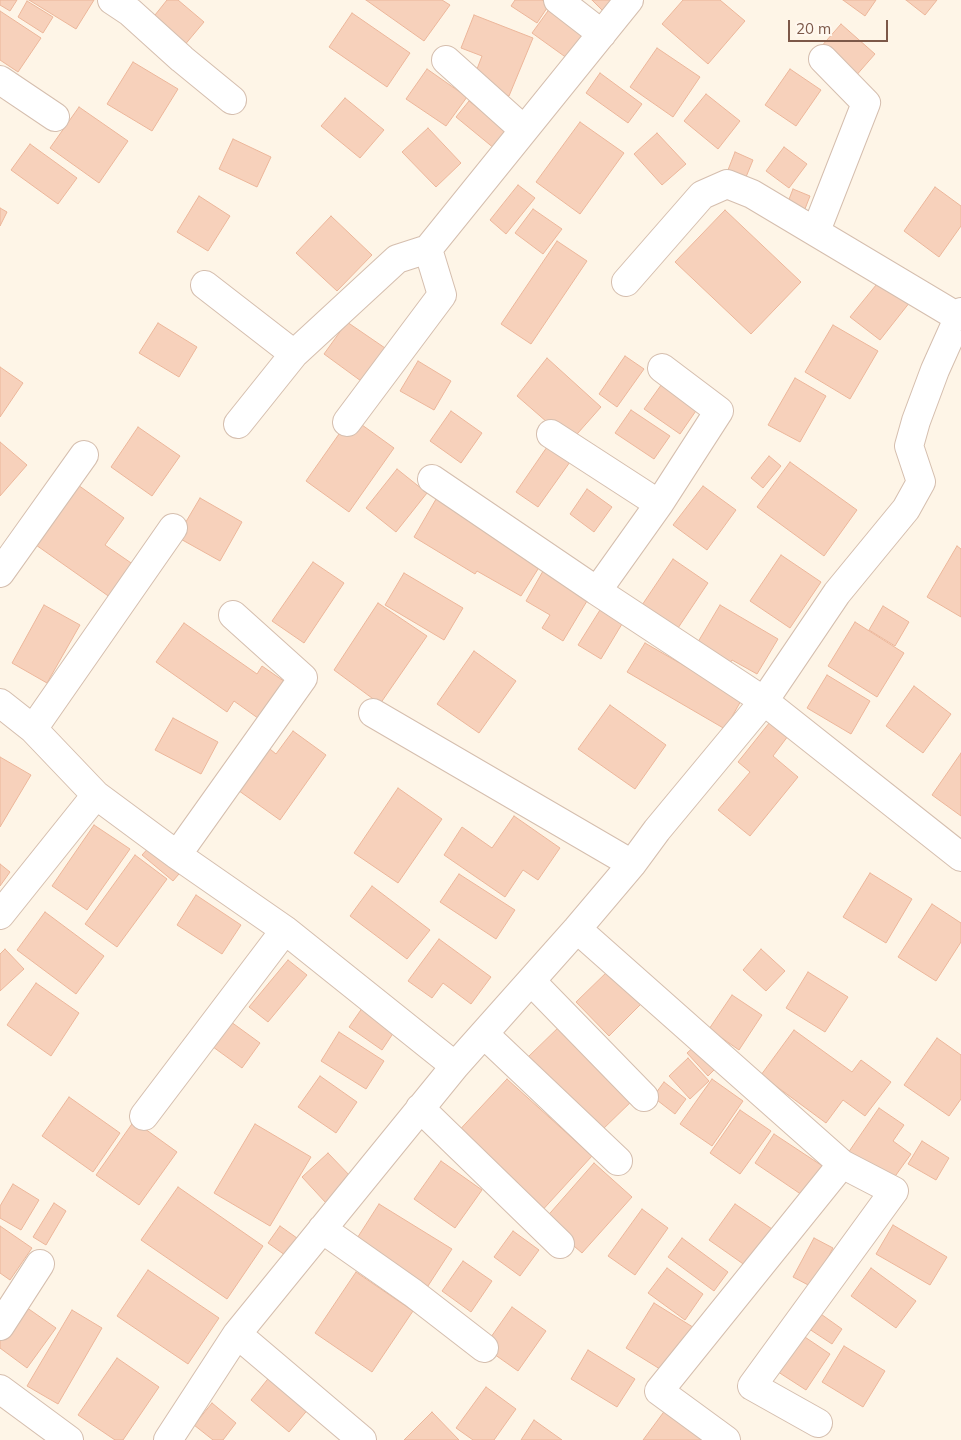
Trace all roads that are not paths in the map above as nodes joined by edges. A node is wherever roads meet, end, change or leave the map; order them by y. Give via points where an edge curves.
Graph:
1 (558, 0) edge
2 (630, 0) edge
3 (127, 4) edge
4 (602, 34) junction
5 (823, 59) dead end
6 (446, 60) dead end
7 (0, 80) edge
8 (232, 100) dead end
9 (55, 117) dead end
10 (524, 130) junction
11 (816, 231) junction
12 (428, 249) junction
13 (626, 282) dead end
14 (204, 285) dead end
15 (959, 314) edge
16 (294, 354) junction
17 (662, 368) dead end
18 (347, 422) dead end
19 (238, 424) dead end
20 (551, 434) dead end
21 (84, 455) dead end
22 (432, 479) dead end
23 (659, 504) junction
24 (173, 528) dead end
25 (0, 572) edge
26 (597, 591) junction
27 (233, 616) dead end
28 (764, 701) junction
29 (0, 703) edge
30 (372, 713) dead end
31 (33, 730) junction
32 (96, 795) junction
33 (177, 855) junction
34 (961, 857) edge
35 (632, 864) junction
36 (0, 915) edge
37 (576, 929) junction
38 (285, 930) junction
39 (531, 981) junction
40 (484, 1034) junction
41 (455, 1066) junction
42 (644, 1097) dead end
43 (420, 1108) junction
44 (144, 1116) dead end
45 (618, 1161) dead end
46 (842, 1164) junction
47 (322, 1229) junction
48 (560, 1244) dead end
49 (40, 1264) dead end
50 (0, 1326) edge
51 (237, 1334) junction
52 (484, 1348) dead end
53 (0, 1389) edge
54 (818, 1423) dead end
55 (69, 1440) edge
56 (168, 1440) edge
57 (362, 1440) edge
58 (726, 1440) edge

1 - 4 street
2 - 4 street
3 - 8 street via 182,59
4 - 10 street
5 - 11 street via 866,104
6 - 10 street
7 - 9 street
10 - 12 street
11 - 13 street via 752,194 727,184 702,195
11 - 15 street
12 - 16 street via 397,259
12 - 18 street via 442,295
14 - 16 street
15 - 28 street via 908,446 921,482 906,509 837,594
16 - 19 street
17 - 23 street via 719,411
20 - 23 street
21 - 25 street
22 - 26 street
23 - 26 street
24 - 31 street
26 - 28 street
27 - 33 street via 303,678
28 - 34 street
28 - 35 street
29 - 31 street
30 - 35 street
31 - 32 street
32 - 33 street
32 - 36 street
33 - 38 street
35 - 37 street
37 - 39 street
37 - 46 street
38 - 41 street
38 - 44 street
39 - 40 street
39 - 42 street
40 - 41 street
40 - 45 street
41 - 43 street
43 - 47 street
43 - 48 street
46 - 54 street via 894,1191 752,1386
46 - 58 street via 659,1391
47 - 51 street
47 - 52 street
49 - 50 street
51 - 56 street
51 - 57 street
53 - 55 street

